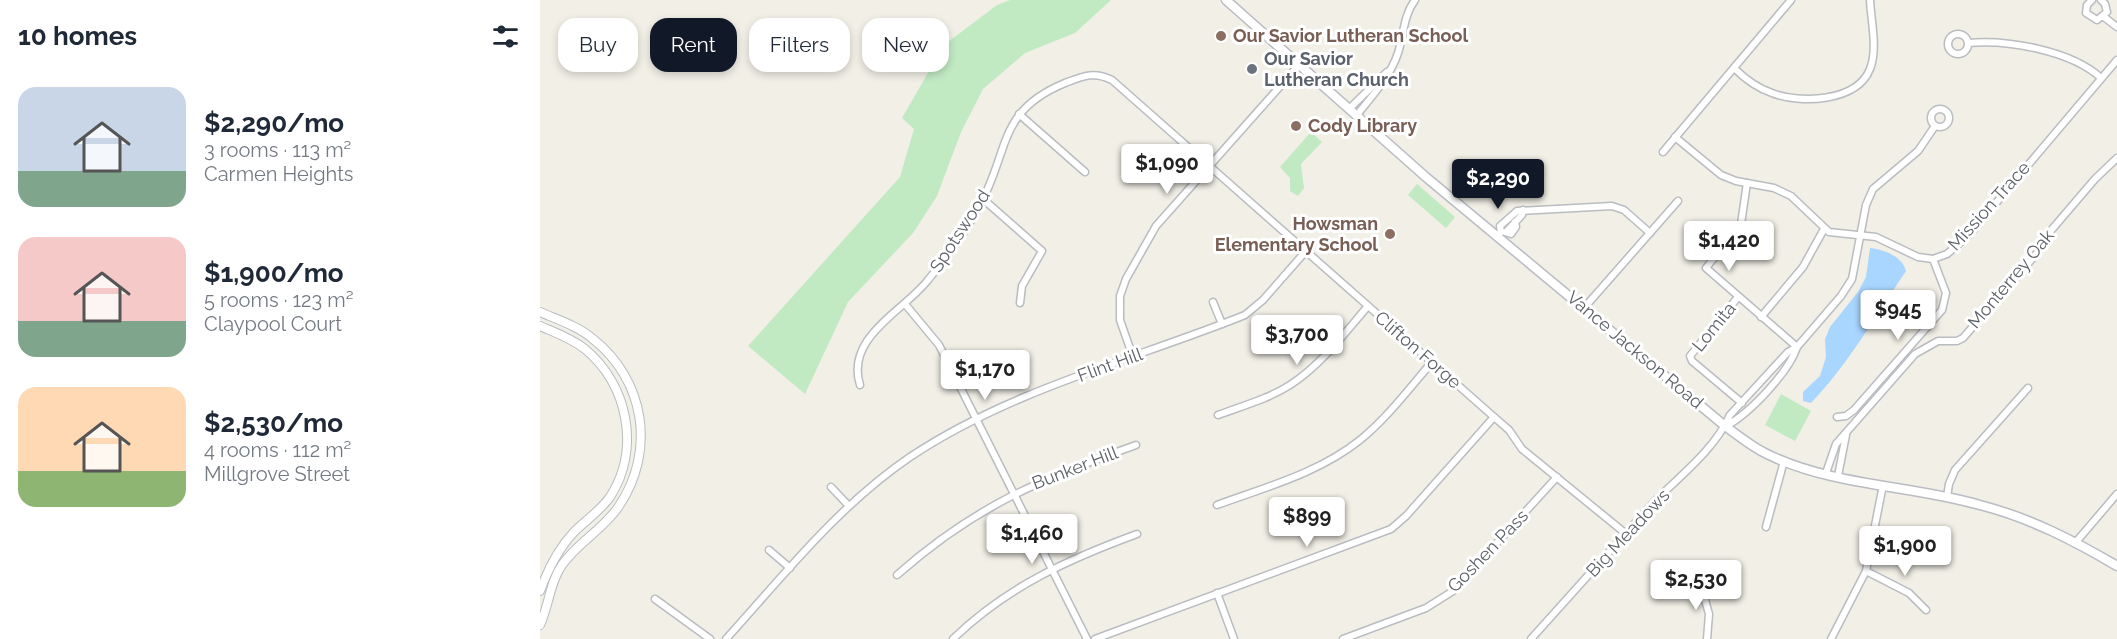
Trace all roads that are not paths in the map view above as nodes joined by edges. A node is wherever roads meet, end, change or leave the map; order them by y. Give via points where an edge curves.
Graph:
1 (1226, 0) edge
2 (1415, 0) edge
3 (1791, 0) edge
4 (1870, 0) edge
5 (2092, 0) edge
6 (2101, 0) edge
7 (2104, 16) junction
8 (2117, 27) edge
9 (1968, 43) dead end
10 (2117, 60) edge
11 (1299, 65) junction
12 (1734, 68) junction
13 (1101, 74) joint
14 (2101, 78) junction
15 (1353, 112) junction
16 (1019, 114) junction
17 (1935, 126) dead end
18 (1675, 137) junction
19 (1663, 152) dead end
20 (2117, 158) edge
21 (1209, 165) junction
22 (1085, 172) dead end
23 (1747, 183) junction
24 (983, 199) junction
25 (1678, 201) dead end
26 (1523, 210) junction
27 (1824, 229) junction
28 (1501, 233) junction
29 (1650, 233) junction
30 (1862, 235) junction
31 (1306, 251) junction
32 (1933, 259) junction
33 (1738, 297) junction
34 (1213, 302) dead end
35 (1020, 303) dead end
36 (905, 304) junction
37 (1368, 306) junction
38 (1584, 308) junction
39 (540, 312) edge
40 (1761, 317) junction
41 (1222, 324) junction
42 (540, 326) edge
43 (1797, 347) junction
44 (1133, 357) junction
45 (1432, 363) junction
46 (860, 385) dead end
47 (2028, 388) dead end
48 (634, 396) junction
49 (621, 400) junction
50 (1742, 403) junction
51 (1218, 415) dead end
52 (1494, 417) junction
53 (1837, 417) dead end
54 (975, 419) junction
55 (1725, 426) junction
56 (1847, 434) junction
57 (1136, 444) dead end
58 (1833, 449) junction
59 (1843, 451) junction
60 (1784, 461) junction
61 (1826, 473) junction
62 (1838, 476) junction
63 (1557, 477) junction
64 (1883, 485) junction
65 (831, 487) dead end
66 (1013, 493) junction
67 (2117, 494) edge
68 (1947, 497) junction
69 (1217, 505) dead end
70 (849, 506) junction
71 (1766, 527) dead end
72 (1625, 533) junction
73 (1137, 534) dead end
74 (2076, 542) junction
75 (769, 550) dead end
76 (2117, 566) edge
77 (790, 568) junction
78 (1052, 568) junction
79 (1866, 571) junction
80 (897, 575) dead end
81 (1701, 582) dead end
82 (540, 591) edge
83 (1217, 593) junction
84 (655, 599) dead end
85 (1926, 610) dead end
86 (540, 625) edge
87 (710, 639) edge
88 (726, 639) edge
89 (953, 639) edge
90 (1087, 639) edge
91 (1095, 639) edge
92 (1234, 639) edge
93 (1343, 639) edge
94 (1531, 639) edge
95 (1707, 639) edge
96 (1831, 639) edge

1 - 11 main road, Vance Jackson Road
2 - 15 street via 1385,80
3 - 12 street
4 - 12 street via 1872,62 1864,79 1847,93 1802,98 1778,95 1758,87
5 - 7 street via 2086,7 2088,15 2097,20
6 - 7 street via 2106,6
7 - 8 street
9 - 14 street via 1996,41 2074,59
10 - 14 street, Mission Trace
11 - 15 main road, Vance Jackson Road
11 - 21 street
12 - 18 street
13 - 16 street, Spotswood via 1083,76 1042,92
13 - 21 street, Clifton Forge
14 - 32 street, Mission Trace via 1968,236 1947,254
15 - 28 main road, Vance Jackson Road
16 - 22 street
16 - 24 street, Spotswood via 1007,134
17 - 30 street, Big Meadows via 1918,150 1873,189 1866,205
18 - 19 street
18 - 23 street via 1721,175
20 - 56 street, Monterrey Oak via 2095,179 1963,338 1938,341 1919,350
21 - 31 street, Clifton Forge
21 - 44 street via 1156,226 1124,285 1119,314
23 - 27 street via 1781,190
23 - 33 street via 1741,224 1706,268
24 - 35 street via 1042,250 1022,286
24 - 36 street, Spotswood via 927,282
25 - 29 street
26 - 28 street via 1505,220 1500,226
26 - 28 street via 1511,234
26 - 29 street via 1612,206 1624,210
27 - 30 street, Mission Trace
27 - 40 street, Lomita via 1803,267
28 - 38 main road, Vance Jackson Road
29 - 38 street
30 - 32 street, Mission Trace via 1884,239 1918,257
30 - 43 street, Big Meadows via 1849,285
31 - 37 street, Clifton Forge
31 - 41 street, Flint Hill via 1255,308
32 - 53 street via 1946,293 1942,310 1854,410
33 - 40 street
33 - 50 street, Lomita via 1690,356
34 - 41 street
36 - 46 street, Spotswood via 876,328 865,344 857,371
36 - 54 street via 939,345
37 - 45 street, Clifton Forge
37 - 51 street via 1301,378 1275,394
38 - 55 main road, Vance Jackson Road
39 - 48 street via 593,339 623,370
40 - 43 street
41 - 44 street, Flint Hill
42 - 49 street via 563,335 592,356
43 - 50 street, Big Meadows
43 - 55 street, Big Meadows via 1794,356 1757,400
44 - 54 street, Flint Hill via 1026,395
45 - 52 street, Clifton Forge
45 - 69 street via 1377,425 1340,454 1297,476
47 - 68 street via 1955,470
48 - 49 street
48 - 86 street via 642,435 635,476 613,514 563,564
49 - 82 street via 628,443 620,477 601,508 560,548
50 - 55 street, Big Meadows
52 - 63 street, Clifton Forge via 1522,449
52 - 83 street via 1391,529
54 - 66 street
54 - 70 street, Flint Hill via 909,458
55 - 60 main road, Vance Jackson Road via 1755,448
55 - 72 street, Big Meadows via 1676,483
56 - 58 street, Monterrey Oak
56 - 59 street, Monterrey Oak
57 - 66 street, Bunker Hill
58 - 59 street
58 - 61 street, Monterrey Oak
59 - 62 street, Monterrey Oak
60 - 61 main road, Vance Jackson Road
60 - 71 street
61 - 62 main road, Vance Jackson Road
62 - 64 main road, Vance Jackson Road
63 - 72 street, Clifton Forge
63 - 93 street, Goshen Pass via 1453,591 1426,608
64 - 68 main road, Vance Jackson Road
64 - 79 street
65 - 70 street
66 - 78 street
66 - 80 street, Bunker Hill via 967,520
67 - 74 street
68 - 74 main road, Vance Jackson Road via 2020,517
70 - 77 street, Flint Hill
72 - 94 street, Big Meadows
73 - 78 street
74 - 76 main road, Vance Jackson Road
75 - 77 street
77 - 88 street, Flint Hill
78 - 89 street via 1007,595
78 - 90 street
79 - 85 street via 1909,593
79 - 96 street
81 - 95 street via 1709,614
83 - 91 street
83 - 92 street
84 - 87 street

